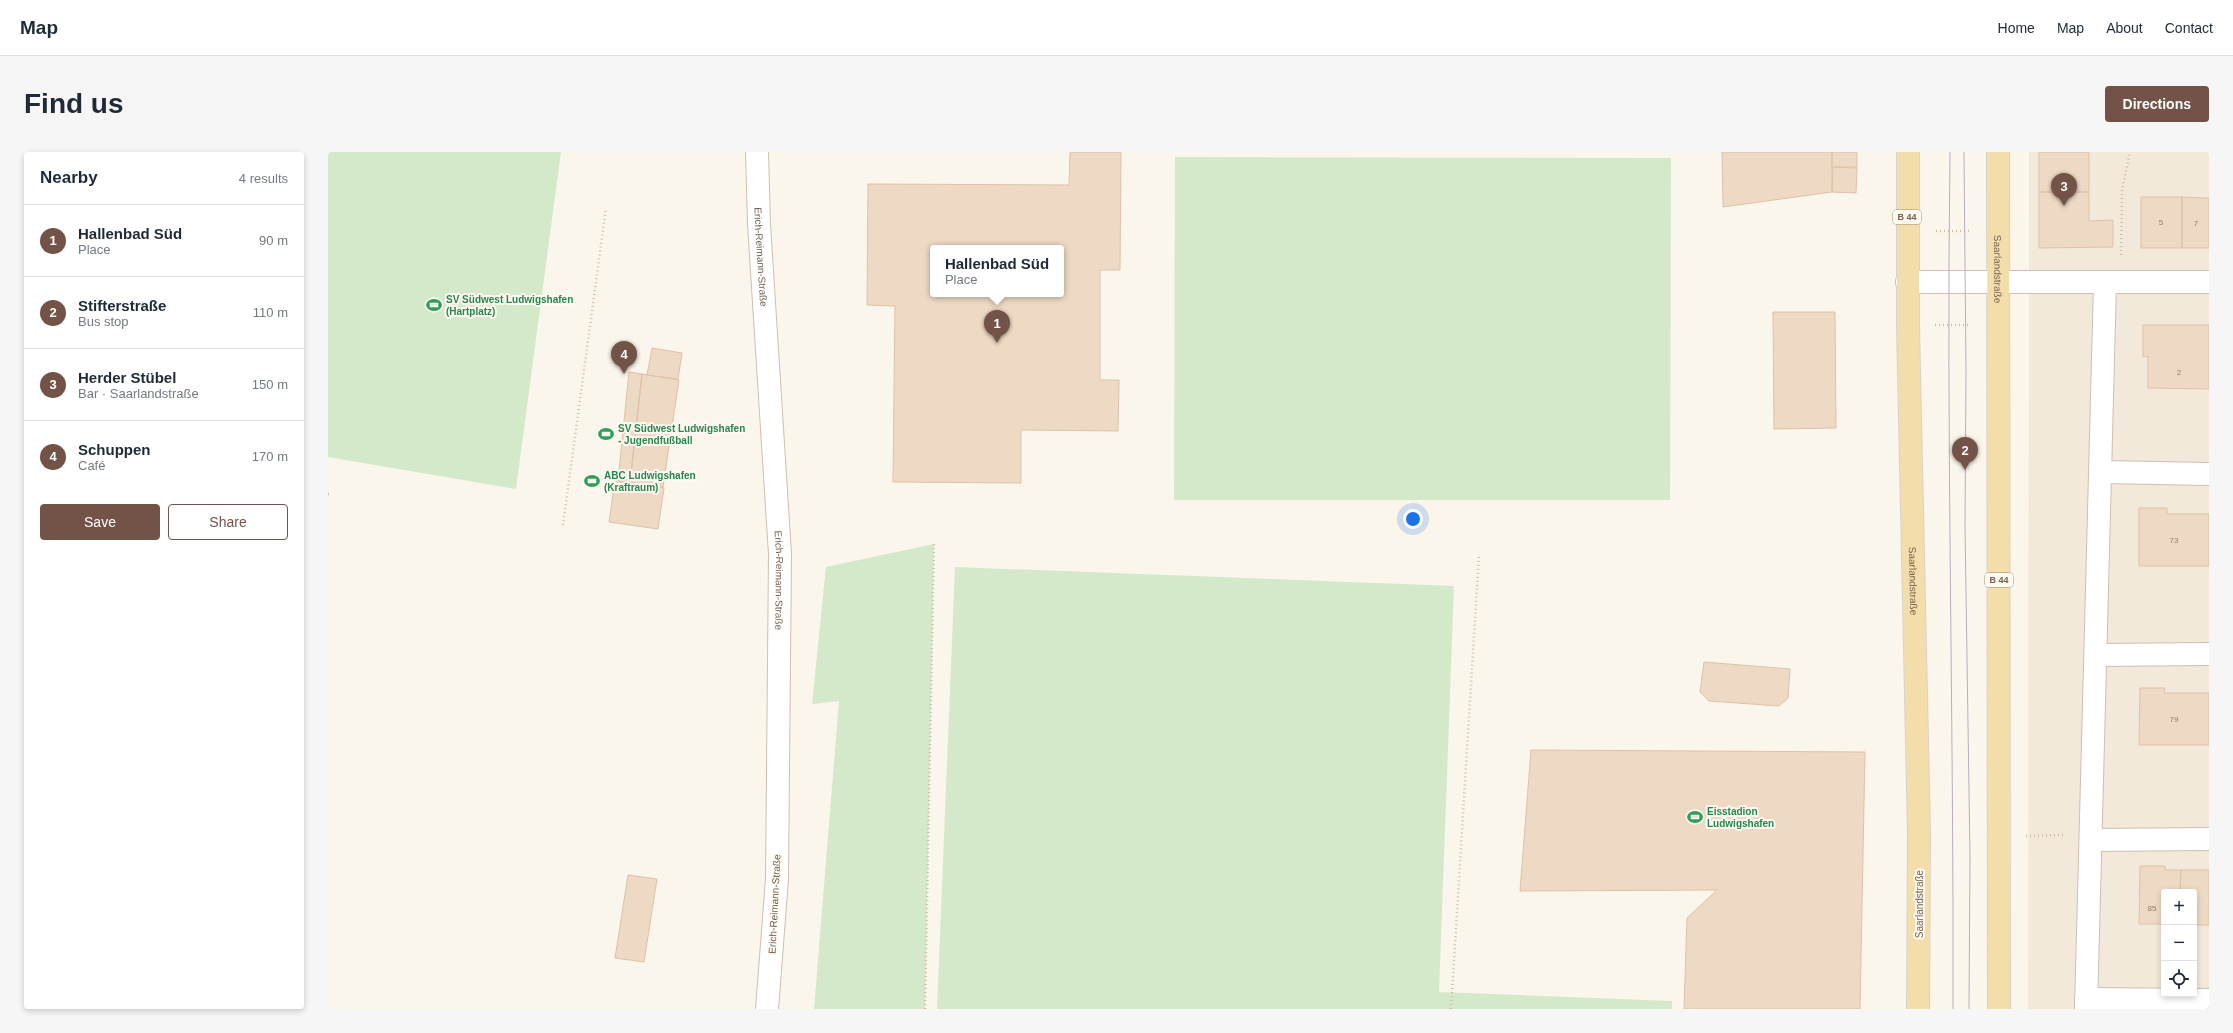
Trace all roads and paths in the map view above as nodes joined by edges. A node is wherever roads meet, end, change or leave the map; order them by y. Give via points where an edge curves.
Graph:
1 (757, 152) edge
2 (1908, 152) edge
3 (1998, 152) edge
4 (2130, 152) edge
5 (606, 208) dead end
6 (1908, 231) junction
7 (1999, 231) junction
8 (1907, 282) junction
9 (2209, 282) edge
10 (2000, 283) junction
11 (2113, 283) junction
12 (1908, 325) junction
13 (1999, 325) junction
14 (2101, 472) junction
15 (2209, 474) edge
16 (563, 525) dead end
17 (934, 544) dead end
18 (1479, 555) dead end
19 (2209, 654) edge
20 (2097, 655) junction
21 (2024, 836) dead end
22 (2209, 839) edge
23 (2091, 840) junction
24 (2209, 1000) edge
25 (2086, 1004) edge
26 (767, 1009) edge
27 (925, 1009) edge
28 (1451, 1009) edge
29 (1918, 1009) edge
30 (1999, 1009) edge

1 - 26 street, Erich-Reimann-Straße via 759,224 780,554 777,879
2 - 6 main road, Saarlandstraße / B 44
3 - 7 main road, Saarlandstraße / B 44
4 - 11 path via 2122,190
5 - 16 path
6 - 7 path
6 - 8 main road, Saarlandstraße / B 44
7 - 10 main road, Saarlandstraße / B 44
8 - 10 street
8 - 12 main road, Saarlandstraße / B 44
9 - 11 street
10 - 11 street
10 - 13 main road, Saarlandstraße / B 44
11 - 14 street
12 - 13 path
12 - 29 main road, Saarlandstraße / B 44 via 1919,826
13 - 30 main road, Saarlandstraße / B 44
14 - 15 street
14 - 20 street
17 - 27 path
18 - 28 path
19 - 20 street
20 - 23 street
21 - 23 path via 2071,835
22 - 23 street
23 - 25 street
24 - 25 street

